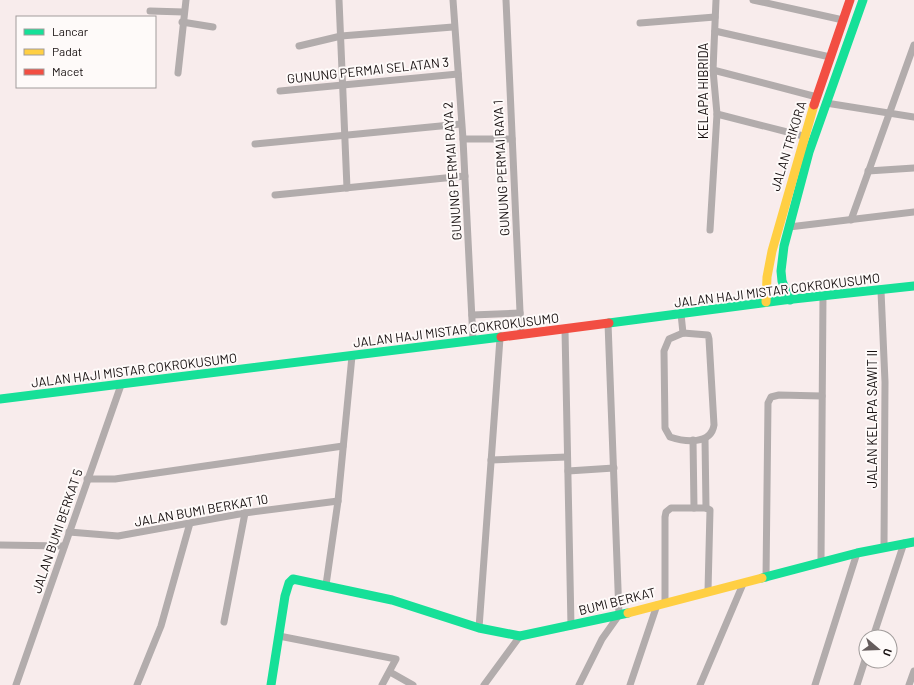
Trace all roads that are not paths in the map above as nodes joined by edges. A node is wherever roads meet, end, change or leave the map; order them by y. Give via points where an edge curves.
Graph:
1 (186, 0) edge
2 (339, 0) edge
3 (453, 0) edge
4 (506, 0) edge
5 (716, 0) edge
6 (753, 0) edge
7 (850, 0) edge
8 (863, 0) edge
9 (150, 11) dead end
10 (184, 12) junction
11 (715, 17) junction
12 (843, 20) junction
13 (182, 22) junction
14 (640, 23) dead end
15 (212, 27) dead end
16 (454, 28) junction
17 (715, 31) junction
18 (341, 36) junction
19 (914, 45) edge
20 (299, 46) dead end
21 (830, 57) junction
22 (906, 68) junction
23 (914, 68) edge
24 (713, 70) junction
25 (178, 73) dead end
26 (458, 74) junction
27 (343, 84) junction
28 (280, 91) dead end
29 (817, 96) junction
30 (826, 103) junction
31 (889, 113) junction
32 (717, 114) junction
33 (914, 118) edge
34 (461, 124) junction
35 (345, 135) junction
36 (803, 136) junction
37 (463, 139) junction
38 (512, 139) junction
39 (254, 144) dead end
40 (914, 168) edge
41 (868, 171) junction
42 (465, 176) junction
43 (347, 188) junction
44 (275, 195) dead end
45 (914, 212) edge
46 (851, 220) junction
47 (789, 228) junction
48 (710, 230) dead end
49 (914, 286) edge
50 (881, 291) junction
51 (823, 296) junction
52 (790, 300) junction
53 (766, 302) junction
54 (520, 313) junction
55 (681, 314) junction
56 (472, 315) junction
57 (608, 323) junction
58 (566, 330) junction
59 (683, 333) junction
60 (521, 334) junction
61 (500, 338) junction
62 (473, 340) junction
63 (352, 356) junction
64 (122, 385) junction
65 (822, 396) junction
66 (0, 399) edge
67 (705, 439) junction
68 (693, 440) junction
69 (343, 446) junction
70 (567, 457) junction
71 (491, 460) junction
72 (614, 468) junction
73 (568, 471) junction
74 (87, 480) junction
75 (338, 501) junction
76 (694, 508) junction
77 (706, 508) junction
78 (245, 514) junction
79 (190, 523) junction
80 (69, 532) junction
81 (914, 542) edge
82 (904, 543) junction
83 (0, 545) edge
84 (64, 546) junction
85 (884, 547) junction
86 (857, 553) junction
87 (821, 562) junction
88 (766, 578) junction
89 (743, 584) junction
90 (326, 585) junction
91 (708, 591) junction
92 (661, 604) junction
93 (619, 615) junction
94 (224, 622) dead end
95 (571, 626) junction
96 (479, 628) junction
97 (875, 629) edge
98 (278, 636) junction
99 (520, 636) junction
100 (862, 669) edge
101 (390, 672) junction
102 (914, 672) edge
103 (16, 685) edge
104 (137, 685) edge
105 (271, 685) edge
106 (382, 685) edge
107 (413, 685) edge
108 (484, 685) edge
109 (579, 685) edge
110 (630, 685) edge
111 (700, 685) edge
112 (815, 685) edge
113 (857, 685) edge
114 (909, 685) edge

1 - 10 street
2 - 18 street
3 - 16 street, GUNUNG PERMAI RAYA 2
4 - 38 street, GUNUNG PERMAI RAYA 1
5 - 11 street, KELAPA HIBRIDA
6 - 12 street
7 - 12 main road, JALAN TRIKORA
8 - 30 main road, JALAN TRIKORA
9 - 10 street
10 - 13 street
11 - 14 street
11 - 17 street, KELAPA HIBRIDA
12 - 21 main road, JALAN TRIKORA
13 - 15 street
13 - 25 street
16 - 18 street
16 - 26 street, GUNUNG PERMAI RAYA 2
17 - 21 street
17 - 24 street, KELAPA HIBRIDA
18 - 20 street
18 - 27 street
19 - 22 street
21 - 29 main road, JALAN TRIKORA
22 - 23 street
22 - 31 street
24 - 29 street
24 - 32 street, KELAPA HIBRIDA
26 - 27 street, GUNUNG PERMAI SELATAN 3
26 - 34 street, GUNUNG PERMAI RAYA 2
27 - 28 street, GUNUNG PERMAI SELATAN 3
27 - 35 street
29 - 36 main road, JALAN TRIKORA
30 - 31 street
30 - 47 main road, JALAN TRIKORA via 809,152
31 - 33 street
31 - 41 street
32 - 36 street
32 - 48 street, KELAPA HIBRIDA
34 - 35 street
34 - 37 street, GUNUNG PERMAI RAYA 2
35 - 39 street
35 - 43 street
36 - 53 main road, JALAN TRIKORA via 779,226
37 - 38 street
37 - 42 street, GUNUNG PERMAI RAYA 2
38 - 54 street, GUNUNG PERMAI RAYA 1
40 - 41 street
41 - 46 street
42 - 43 street
42 - 56 street, GUNUNG PERMAI RAYA 2
43 - 44 street
45 - 46 street
46 - 47 street
47 - 52 main road, JALAN TRIKORA via 781,271 782,281
49 - 50 main road, JALAN HAJI MISTAR COKROKUSUMO
50 - 51 main road, JALAN HAJI MISTAR COKROKUSUMO
50 - 85 street, JALAN KELAPA SAWIT II via 885,382
51 - 52 main road, JALAN HAJI MISTAR COKROKUSUMO
51 - 65 street
52 - 53 main road, JALAN HAJI MISTAR COKROKUSUMO
53 - 55 main road, JALAN HAJI MISTAR COKROKUSUMO
54 - 56 street
54 - 60 street, GUNUNG PERMAI RAYA 1
55 - 57 main road, JALAN HAJI MISTAR COKROKUSUMO
55 - 59 street
56 - 62 street, GUNUNG PERMAI RAYA 2
57 - 58 main road, JALAN HAJI MISTAR COKROKUSUMO
57 - 72 street
58 - 60 main road, JALAN HAJI MISTAR COKROKUSUMO
58 - 70 street
59 - 67 street via 704,334 708,335 709,339 714,424 712,433
59 - 68 street via 669,339 664,351 665,428 670,437
60 - 61 main road, JALAN HAJI MISTAR COKROKUSUMO
61 - 62 main road, JALAN HAJI MISTAR COKROKUSUMO
61 - 71 street
62 - 63 main road, JALAN HAJI MISTAR COKROKUSUMO
63 - 64 main road, JALAN HAJI MISTAR COKROKUSUMO
63 - 69 street
64 - 66 main road, JALAN HAJI MISTAR COKROKUSUMO
64 - 74 street, JALAN BUMI BERKAT 5
65 - 87 street
65 - 88 street via 779,395 771,397 768,404
67 - 68 street
67 - 77 street
68 - 76 street
69 - 74 street via 115,479
69 - 75 street
70 - 71 street
70 - 73 street
71 - 96 street
72 - 73 street
72 - 93 street
73 - 95 street
74 - 80 street, JALAN BUMI BERKAT 5
75 - 78 street, JALAN BUMI BERKAT 10
75 - 90 street
76 - 77 street
76 - 92 street via 671,508 666,512
77 - 91 street via 711,513
78 - 79 street, JALAN BUMI BERKAT 10
78 - 94 street
79 - 80 street, JALAN BUMI BERKAT 10 via 118,536
79 - 104 street via 161,626
80 - 84 street, JALAN BUMI BERKAT 5
81 - 82 main road, BUMI BERKAT
82 - 85 main road, BUMI BERKAT
82 - 97 street
83 - 84 street
84 - 103 street, JALAN BUMI BERKAT 5
85 - 86 main road, BUMI BERKAT
86 - 87 main road, BUMI BERKAT
86 - 112 street
87 - 88 main road, BUMI BERKAT
88 - 89 main road, BUMI BERKAT
89 - 91 main road, BUMI BERKAT
89 - 111 street
90 - 96 main road, BUMI BERKAT via 392,600
90 - 98 main road, BUMI BERKAT via 293,579 289,583
91 - 92 main road, BUMI BERKAT
92 - 93 main road, BUMI BERKAT
92 - 110 street
93 - 95 main road, BUMI BERKAT
93 - 109 street via 602,639
95 - 99 main road, BUMI BERKAT
96 - 99 main road, BUMI BERKAT
98 - 101 street via 396,659
98 - 105 main road
99 - 108 street
100 - 113 street
101 - 106 street
101 - 107 street
102 - 114 street

